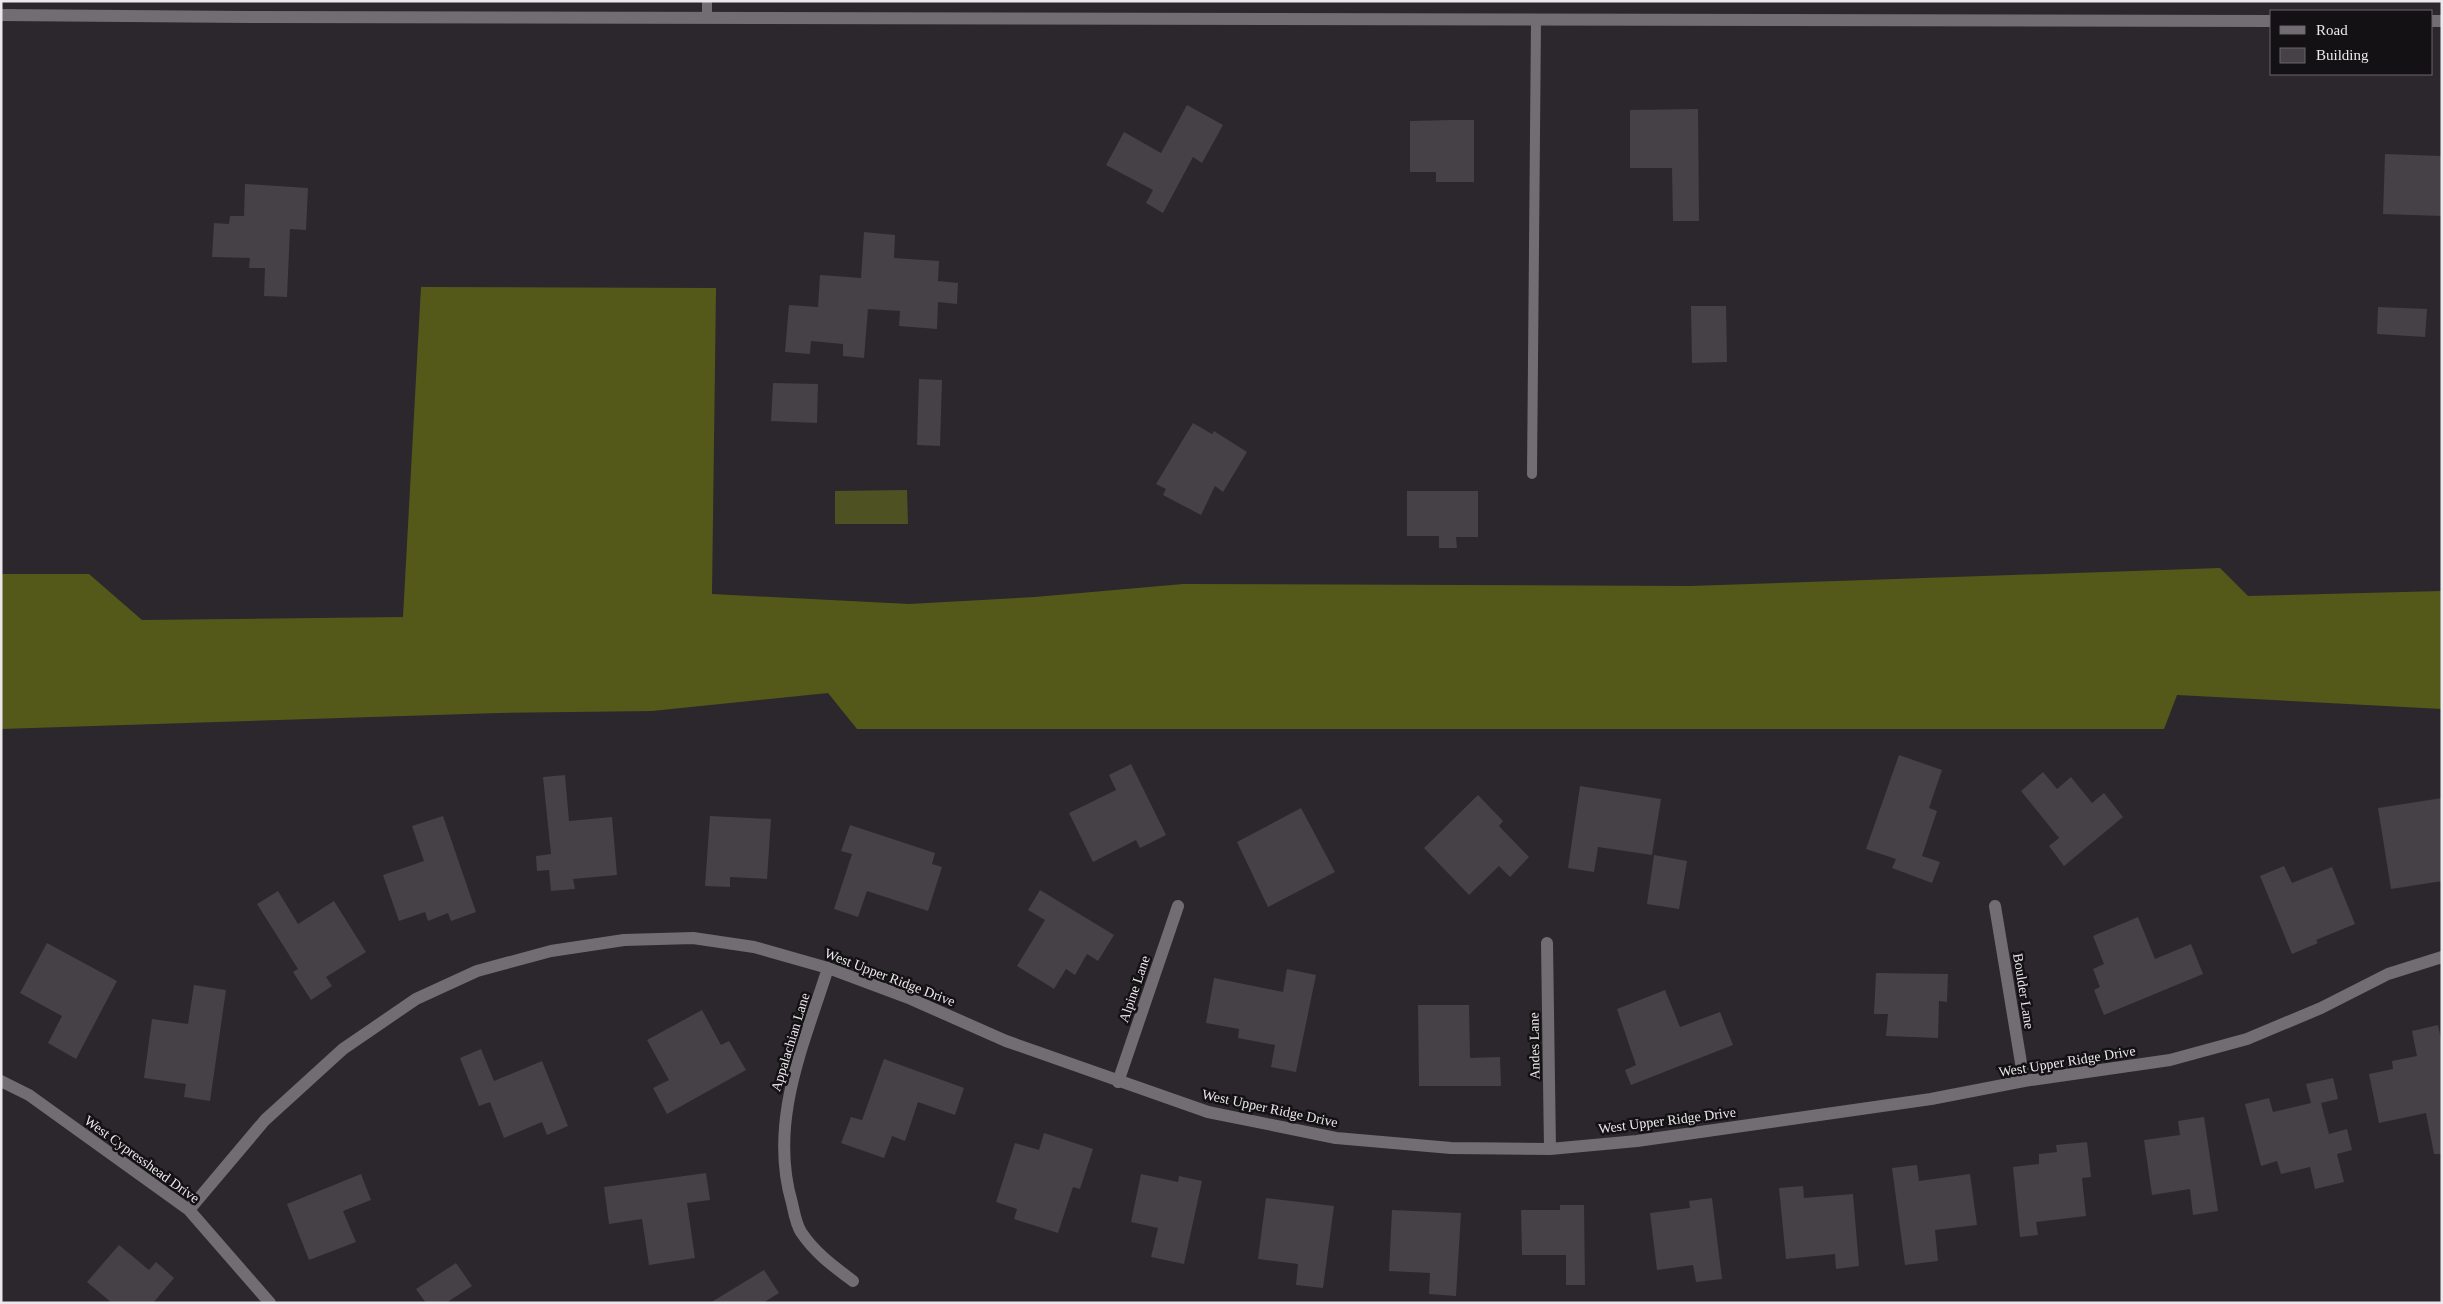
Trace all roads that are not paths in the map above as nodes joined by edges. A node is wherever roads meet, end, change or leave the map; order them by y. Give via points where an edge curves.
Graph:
1 (707, 1) edge
2 (1, 14) edge
3 (707, 18) junction
4 (1536, 20) junction
5 (2270, 21) edge
6 (1532, 474) dead end
7 (1178, 906) dead end
8 (1995, 906) dead end
9 (1547, 943) dead end
10 (2442, 957) edge
11 (828, 968) junction
12 (1, 1081) edge
13 (1118, 1082) junction
14 (2024, 1082) junction
15 (1550, 1149) junction
16 (189, 1210) junction
17 (853, 1281) dead end
18 (270, 1303) edge

1 - 3 lane
2 - 3 street
3 - 4 street
4 - 5 street
4 - 6 lane
7 - 13 street, Alpine Lane
8 - 14 street, Boulder Lane
9 - 15 street, Andes Lane
10 - 14 street, West Upper Ridge Drive via 2388,974 2321,1008 2247,1039 2170,1060
11 - 13 street, West Upper Ridge Drive via 1006,1041
11 - 16 street, West Upper Ridge Drive via 754,947 693,938 615,941 551,951 477,971 416,999 343,1049 265,1120
11 - 17 street, Appalachian Lane via 790,1087 782,1142 788,1190 800,1230 820,1256
12 - 16 street, West Cypresshead Drive via 29,1095
13 - 15 street, West Upper Ridge Drive via 1208,1112 1336,1138 1451,1148
14 - 15 street, West Upper Ridge Drive via 1637,1141
16 - 18 street, West Cypresshead Drive

